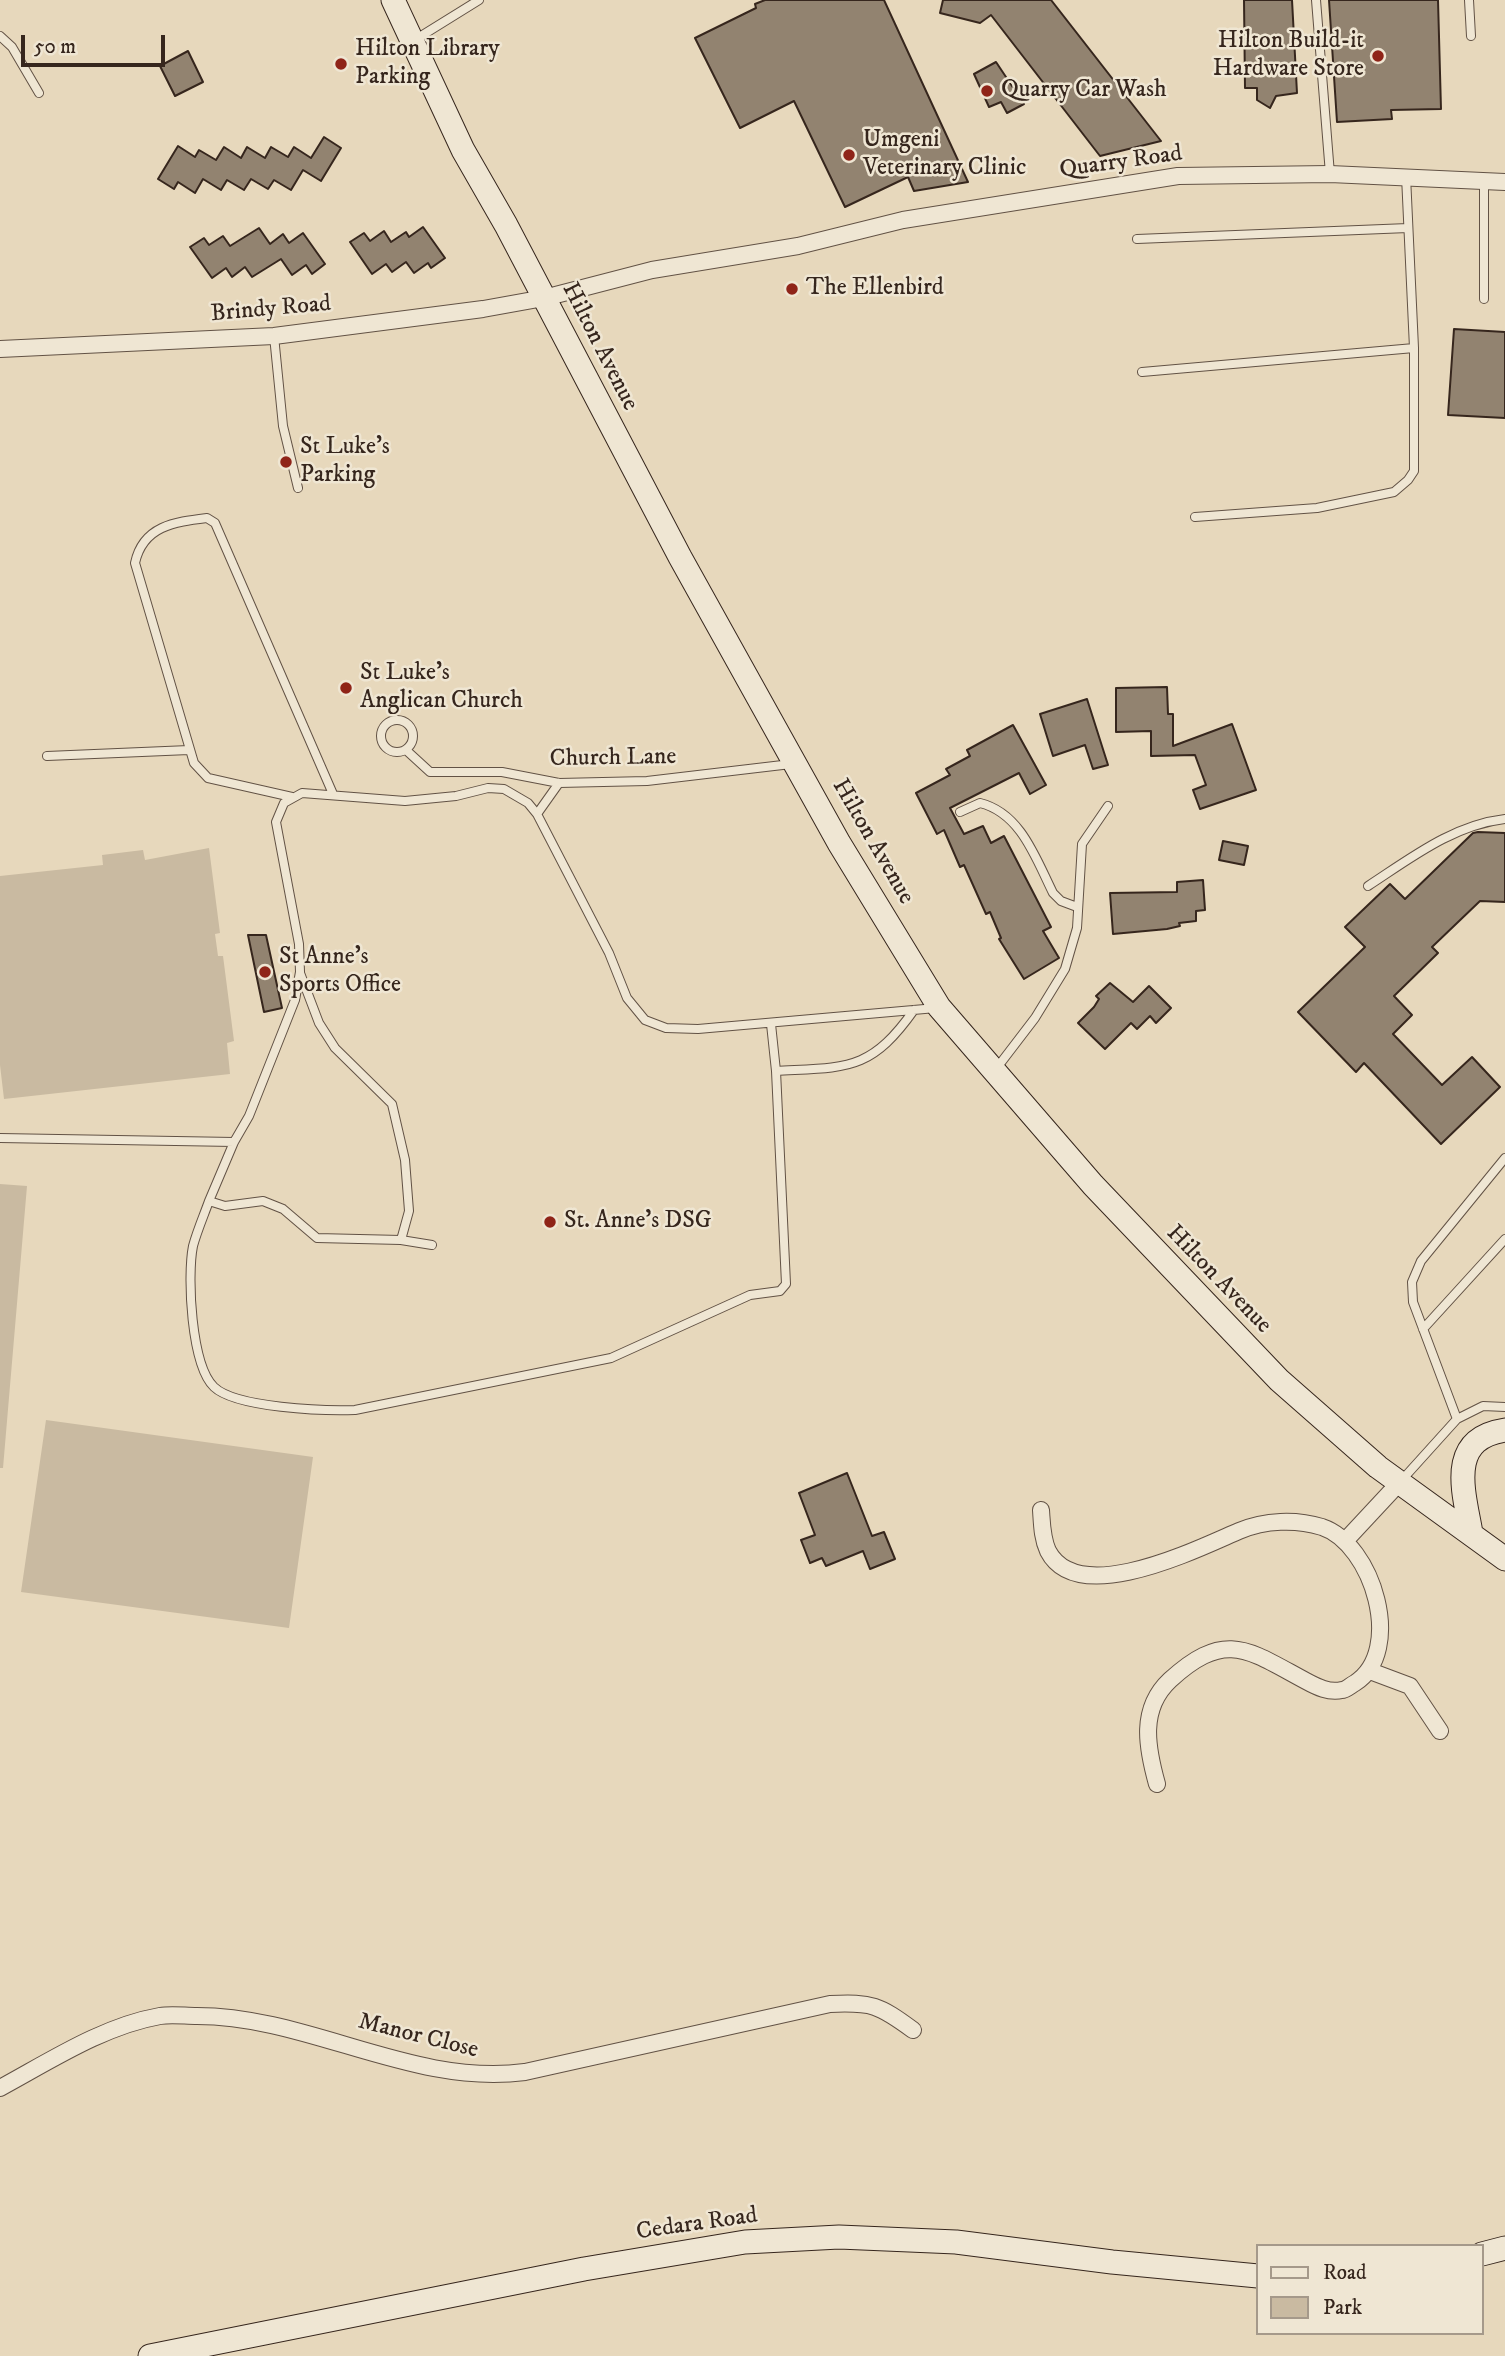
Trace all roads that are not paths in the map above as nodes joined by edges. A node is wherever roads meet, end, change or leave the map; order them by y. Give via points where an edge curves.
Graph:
1 (393, 0) edge
2 (479, 0) edge
3 (1316, 0) edge
4 (1469, 0) edge
5 (0, 36) edge
6 (1471, 36) dead end
7 (411, 43) junction
8 (39, 93) dead end
9 (1330, 174) junction
10 (1406, 176) junction
11 (1484, 179) junction
12 (1505, 182) edge
13 (1408, 228) junction
14 (1137, 239) dead end
15 (544, 299) junction
16 (1484, 299) dead end
17 (274, 336) junction
18 (1414, 348) junction
19 (0, 349) edge
20 (1142, 372) dead end
21 (298, 488) dead end
22 (1195, 517) dead end
23 (406, 750) junction
24 (189, 751) junction
25 (47, 756) dead end
26 (797, 763) junction
27 (559, 783) junction
28 (333, 794) junction
29 (292, 797) junction
30 (1108, 806) dead end
31 (960, 812) dead end
32 (537, 814) junction
33 (1505, 819) edge
34 (1368, 886) dead end
35 (1077, 907) junction
36 (300, 972) junction
37 (939, 1007) junction
38 (914, 1010) junction
39 (771, 1024) junction
40 (776, 1071) junction
41 (994, 1071) junction
42 (0, 1138) edge
43 (234, 1142) junction
44 (1505, 1158) edge
45 (209, 1201) junction
46 (1505, 1239) edge
47 (401, 1240) junction
48 (432, 1245) dead end
49 (1423, 1329) junction
50 (1505, 1407) edge
51 (1457, 1419) junction
52 (1505, 1430) edge
53 (1399, 1483) junction
54 (1041, 1510) dead end
55 (1471, 1533) junction
56 (1345, 1541) junction
57 (1505, 1559) edge
58 (1370, 1671) junction
59 (1440, 1731) dead end
60 (1157, 1784) dead end
61 (913, 2030) dead end
62 (0, 2088) edge
63 (1505, 2248) edge
64 (1484, 2253) edge
65 (1256, 2276) edge
66 (150, 2356) edge

1 - 7 street, Hilton Avenue
2 - 7 lane
3 - 9 lane
4 - 6 lane
5 - 8 lane via 12,47
7 - 15 street, Hilton Avenue
9 - 10 street, Quarry Road
9 - 15 street, Quarry Road via 1178,176 1024,200 903,220 799,246 652,270
10 - 11 street, Quarry Road
10 - 13 lane
11 - 12 street, Quarry Road
11 - 16 lane
13 - 14 lane
13 - 18 lane
15 - 17 street, Brindy Road
15 - 26 street, Hilton Avenue via 680,557
17 - 19 street, Brindy Road
17 - 21 lane via 283,426
18 - 20 lane
18 - 22 lane via 1414,471 1394,492 1317,508
23 - 23 lane via 395,752 383,743 382,732 388,723 401,721 411,729 413,739
23 - 27 lane, Church Lane via 430,772 502,772
24 - 25 lane
24 - 28 lane via 135,563 138,546 149,535 179,521 207,518 220,532
24 - 29 lane via 208,778
26 - 27 lane, Church Lane via 647,781
26 - 37 street, Hilton Avenue via 839,843
27 - 32 lane
28 - 29 lane
28 - 32 lane via 405,801 504,789
29 - 36 lane via 278,811 276,822
30 - 35 lane via 1082,844
31 - 35 lane via 980,803 997,809 1023,835 1053,893
32 - 39 lane via 609,953 627,998 645,1020 666,1028
33 - 34 lane via 1484,821 1433,843
35 - 41 lane via 1077,928 1065,969
36 - 43 lane via 280,1043
36 - 47 lane via 319,1023 335,1048 392,1104 405,1160 409,1211
37 - 38 lane
37 - 41 street, Hilton Avenue
38 - 39 lane
38 - 40 lane via 895,1037 864,1060 848,1067
39 - 40 lane
40 - 45 lane via 786,1284 780,1291 750,1295 611,1358 355,1410 323,1411 244,1401 215,1388 195,1349 193,1247
41 - 53 street, Hilton Avenue via 1175,1275 1313,1413
42 - 43 lane
43 - 45 lane
44 - 49 lane via 1422,1261 1412,1282 1413,1302
45 - 47 lane via 225,1206 263,1201 283,1209 317,1237
46 - 49 lane
47 - 48 lane
49 - 51 lane
50 - 51 lane via 1483,1406
51 - 53 lane
52 - 55 street via 1477,1442 1464,1456 1461,1478
53 - 55 street, Hilton Avenue
53 - 56 street
54 - 56 street via 1043,1538 1050,1554 1073,1571 1091,1574 1122,1575 1173,1560 1244,1529 1275,1522 1325,1528
55 - 57 street, Hilton Avenue
56 - 58 street via 1376,1596 1380,1646
58 - 59 street via 1410,1686
58 - 60 street via 1343,1690 1323,1690 1275,1662 1236,1648 1216,1649 1188,1663 1162,1687 1149,1716 1146,1744
61 - 62 street, Manor Close via 886,2010 863,2003 830,2004 492,2076 460,2074 230,2016 160,2016 112,2031
63 - 64 street
65 - 66 street, Cedara Road via 956,2242 839,2237 745,2242 584,2269

